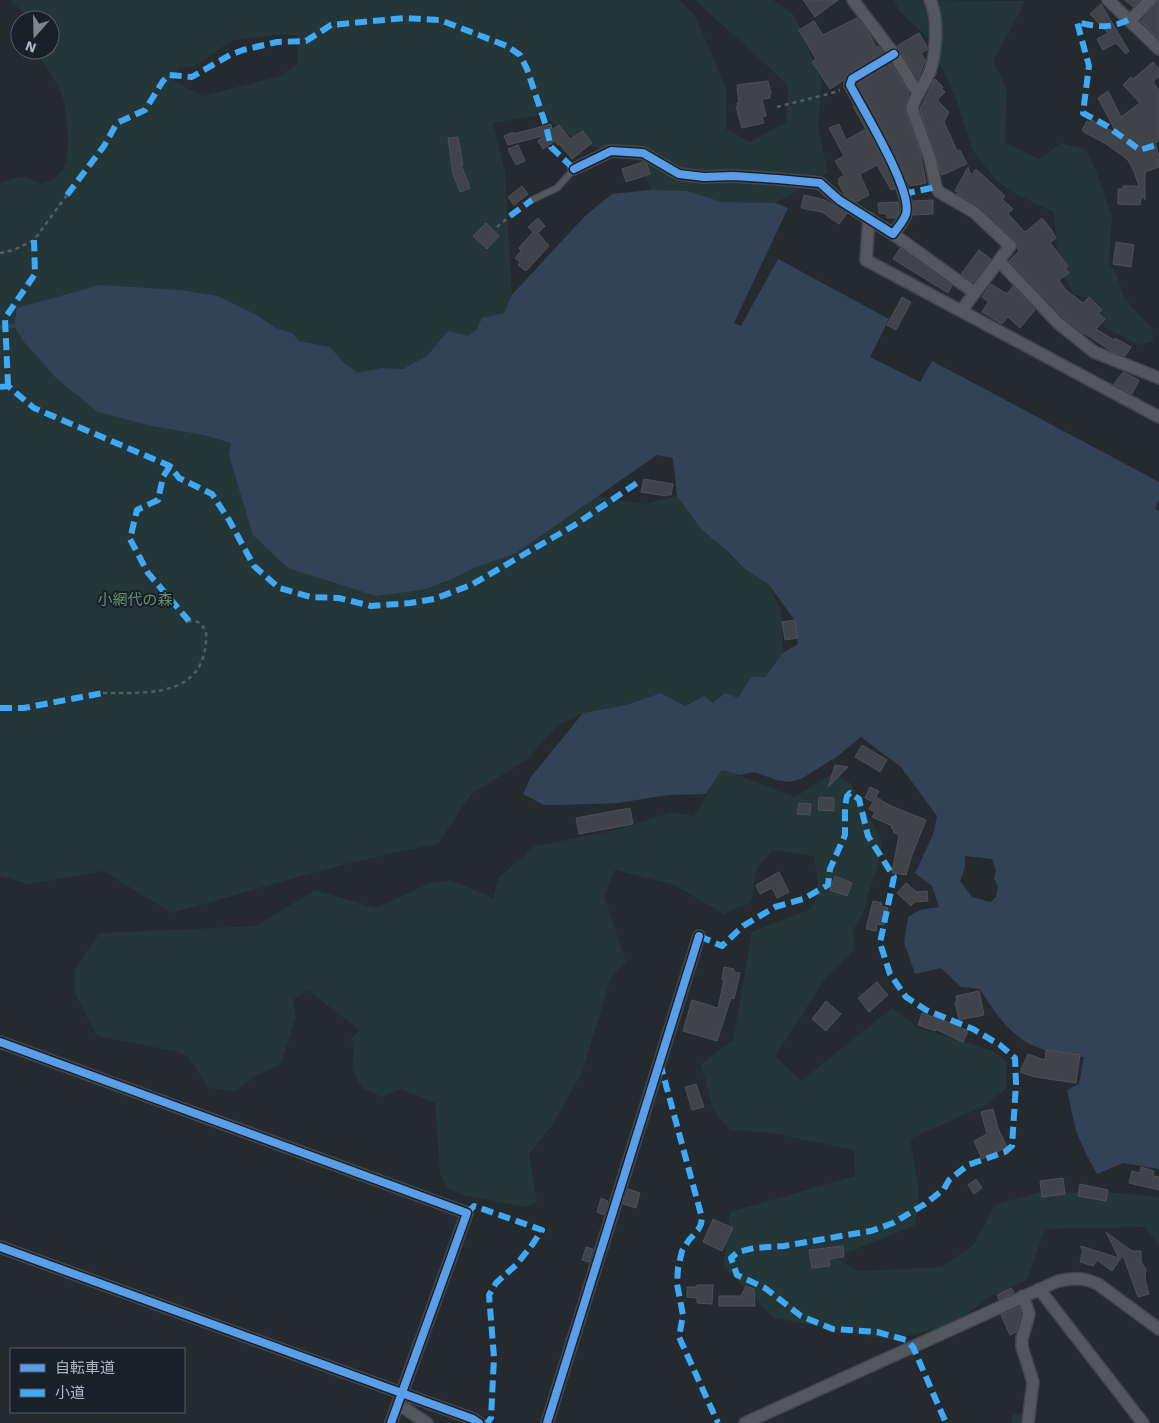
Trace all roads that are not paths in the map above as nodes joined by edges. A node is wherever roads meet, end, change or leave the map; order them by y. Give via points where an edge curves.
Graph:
1 (853, 0) edge
2 (930, 0) edge
3 (1108, 0) edge
4 (1150, 0) edge
5 (1130, 21) junction
6 (1159, 49) edge
7 (894, 54) junction
8 (918, 93) junction
9 (574, 170) joint
10 (532, 200) dead end
11 (868, 218) junction
12 (894, 234) junction
13 (999, 262) junction
14 (975, 293) junction
15 (961, 311) junction
16 (1159, 378) edge
17 (1159, 417) edge
18 (699, 936) dead end
19 (0, 1042) edge
20 (0, 1247) edge
21 (1038, 1289) junction
22 (1023, 1296) junction
23 (1159, 1329) edge
24 (400, 1399) junction
25 (391, 1423) edge
26 (427, 1423) edge
27 (479, 1423) edge
28 (547, 1423) edge
29 (745, 1423) edge
30 (1028, 1423) edge
31 (1143, 1423) edge

1 - 7 street
2 - 8 street via 934,17 934,53 928,76
3 - 5 street
4 - 5 street
5 - 6 street
7 - 8 street
7 - 12 street via 852,79 850,85 883,146 906,202 906,214
8 - 13 street via 912,109 936,187 939,192 974,212 1010,246
9 - 10 lane via 557,188
9 - 11 street via 611,151 643,152 679,174 820,183 839,200
11 - 12 street
11 - 15 street via 866,260
12 - 14 street
13 - 14 street
13 - 16 street via 1058,323 1094,352
14 - 15 street
15 - 17 street
18 - 28 street
19 - 24 street via 466,1213
20 - 24 street
21 - 22 street
21 - 23 street via 1058,1281 1087,1279
21 - 31 street
22 - 29 street
22 - 30 street via 1029,1314 1022,1347 1033,1382
24 - 25 street
24 - 26 street
24 - 27 street

